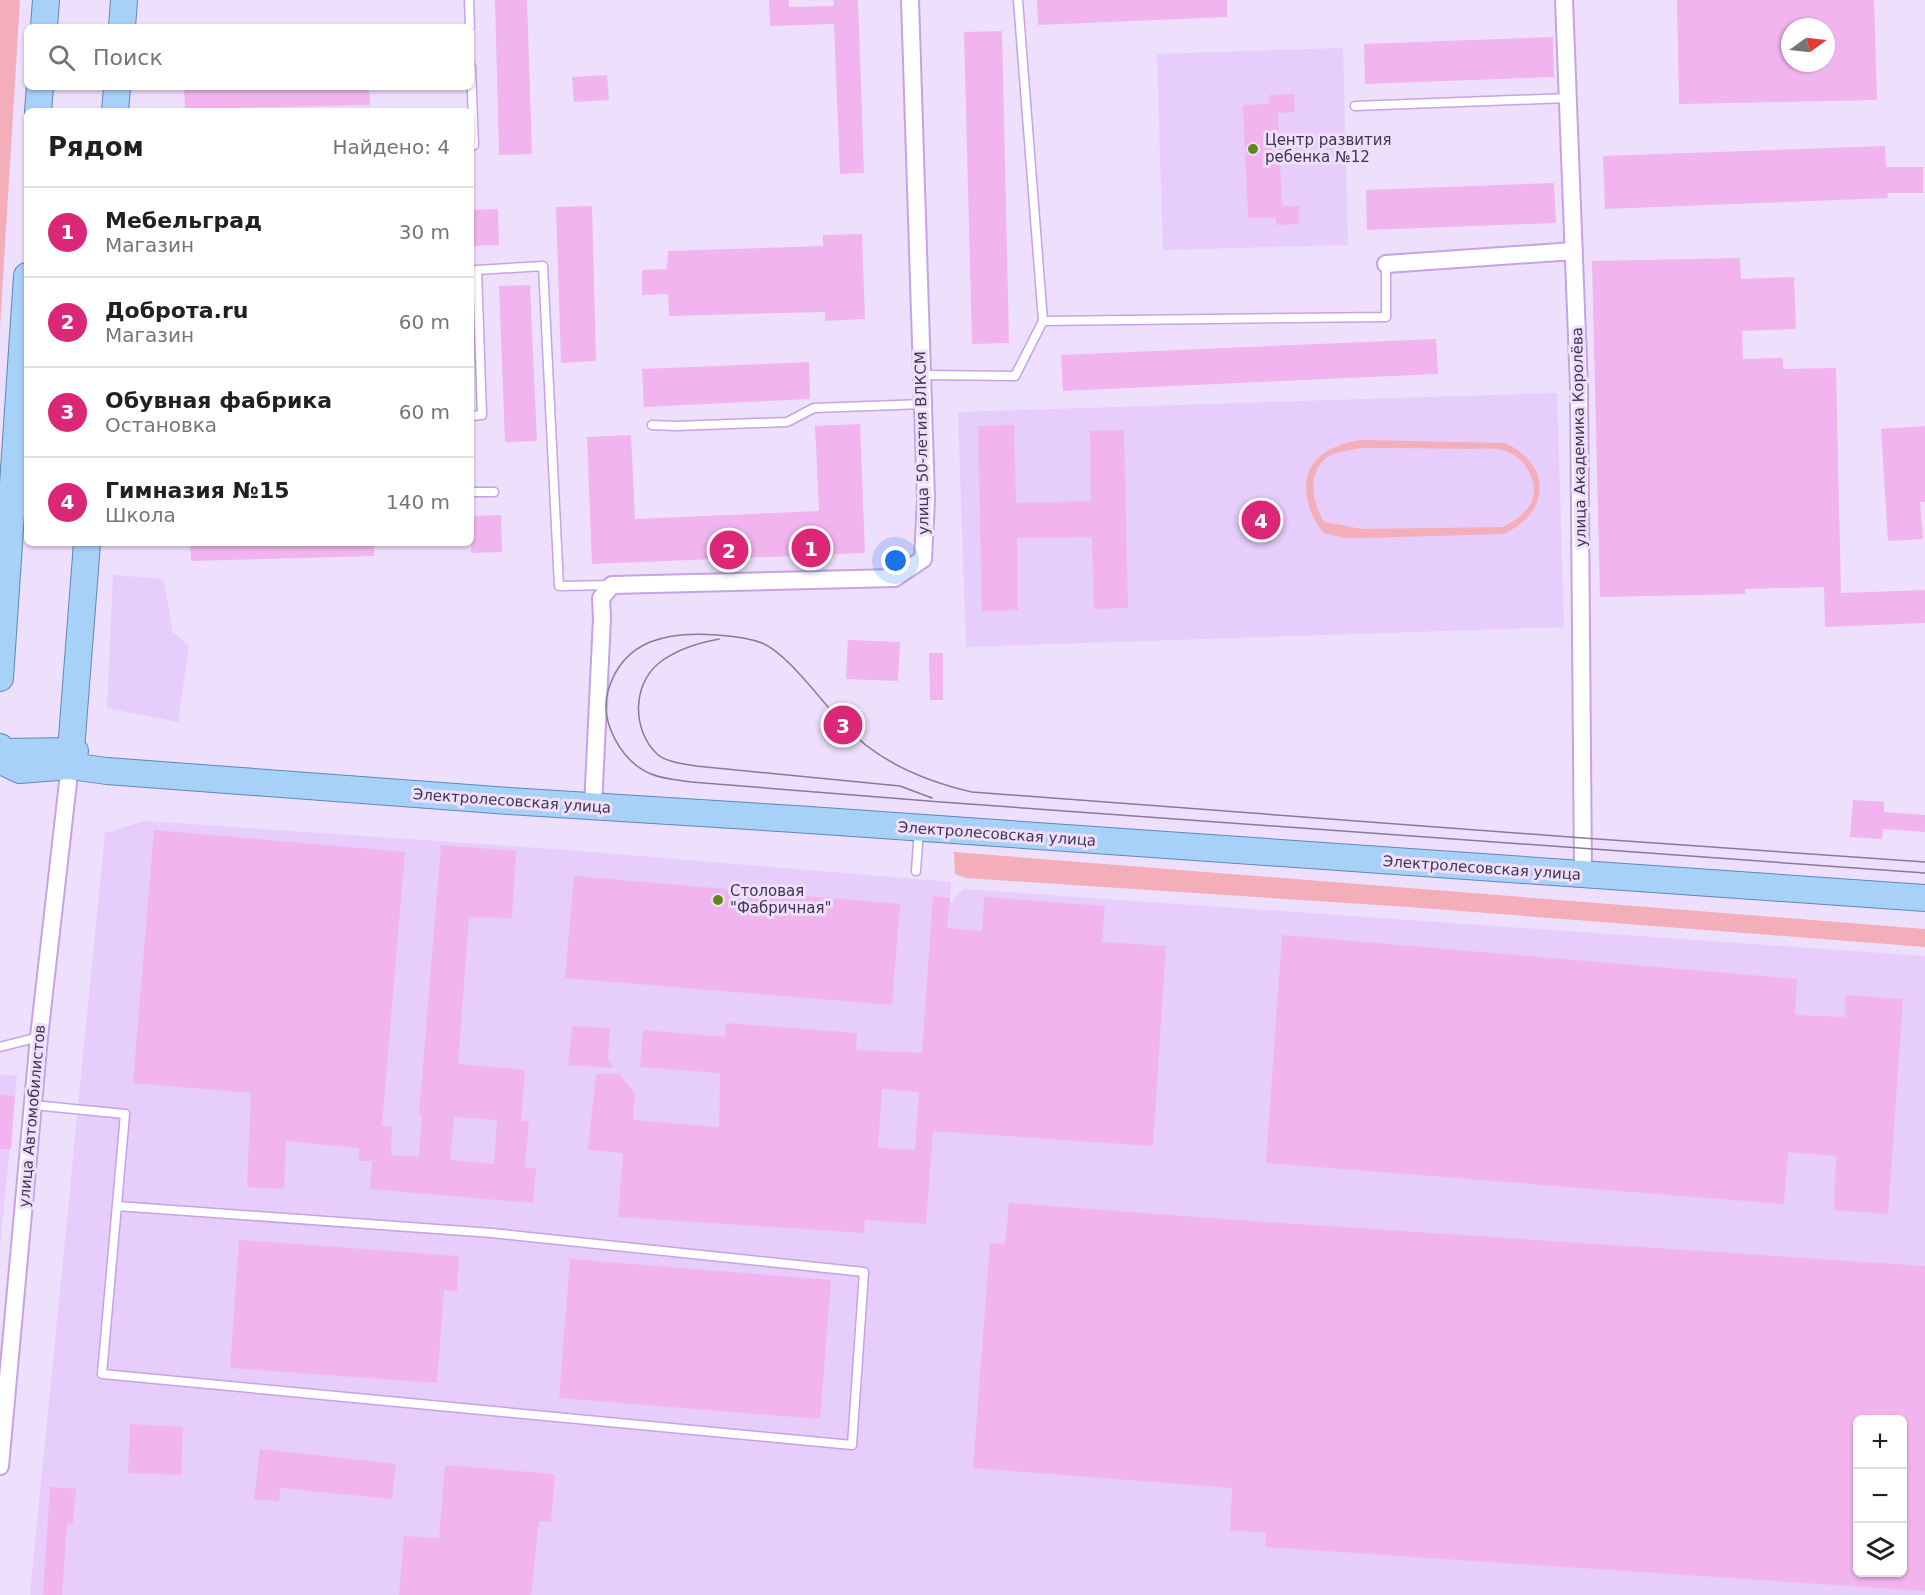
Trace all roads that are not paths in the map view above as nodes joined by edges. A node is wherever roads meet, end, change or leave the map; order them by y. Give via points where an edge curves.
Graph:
1 (46, 0) edge
2 (124, 0) edge
3 (469, 0) edge
4 (910, 0) edge
5 (1018, 0) edge
6 (1564, 0) edge
7 (44, 24) edge
8 (122, 24) edge
9 (470, 24) edge
10 (40, 90) edge
11 (117, 90) edge
12 (472, 90) edge
13 (1568, 98) junction
14 (1355, 106) dead end
15 (38, 108) edge
16 (115, 108) edge
17 (473, 108) edge
18 (1574, 251) junction
19 (1386, 264) joint
20 (24, 321) edge
21 (1042, 321) junction
22 (922, 375) junction
23 (923, 404) junction
24 (474, 416) edge
25 (651, 425) dead end
26 (474, 492) edge
27 (494, 492) dead end
28 (87, 546) edge
29 (612, 585) junction
30 (0, 678) edge
31 (0, 747) edge
32 (0, 752) edge
33 (70, 758) junction
34 (10, 774) edge
35 (593, 807) junction
36 (919, 828) junction
37 (916, 871) dead end
38 (1583, 874) junction
39 (1925, 898) edge
40 (39, 1037) junction
41 (0, 1047) edge
42 (33, 1105) junction
43 (117, 1206) junction
44 (0, 1466) edge

1 - 7 main road
2 - 8 main road
3 - 9 lane
4 - 22 street, улица 50-летия ВЛКСМ
5 - 21 lane
6 - 13 street, улица Академика Королёва
10 - 15 main road
11 - 16 main road
12 - 17 lane
13 - 14 lane
13 - 18 street, улица Академика Королёва
18 - 19 street
18 - 38 street, улица Академика Королёва via 1579,388
19 - 21 lane via 1386,317
20 - 30 main road
21 - 22 lane via 1015,376
22 - 23 street, улица 50-летия ВЛКСМ
23 - 25 lane via 814,408 787,422
23 - 29 street, улица 50-летия ВЛКСМ via 923,559 895,578
24 - 29 lane via 482,415 477,270 543,266 560,586
26 - 27 lane
28 - 33 main road, улица Автомобилистов
29 - 35 street via 601,598
31 - 32 main road
32 - 33 main road
32 - 34 main road
33 - 34 main road
33 - 35 main road, Электролесовская улица via 109,759 146,774
33 - 40 street, улица Автомобилистов
35 - 36 main road, Электролесовская улица
36 - 37 lane
36 - 38 main road, Электролесовская улица
38 - 39 main road, Электролесовская улица
40 - 41 lane
40 - 42 street, улица Автомобилистов
42 - 43 lane via 125,1114
42 - 44 street, улица Автомобилистов
43 - 43 lane via 102,1374 852,1445 864,1272 492,1233

